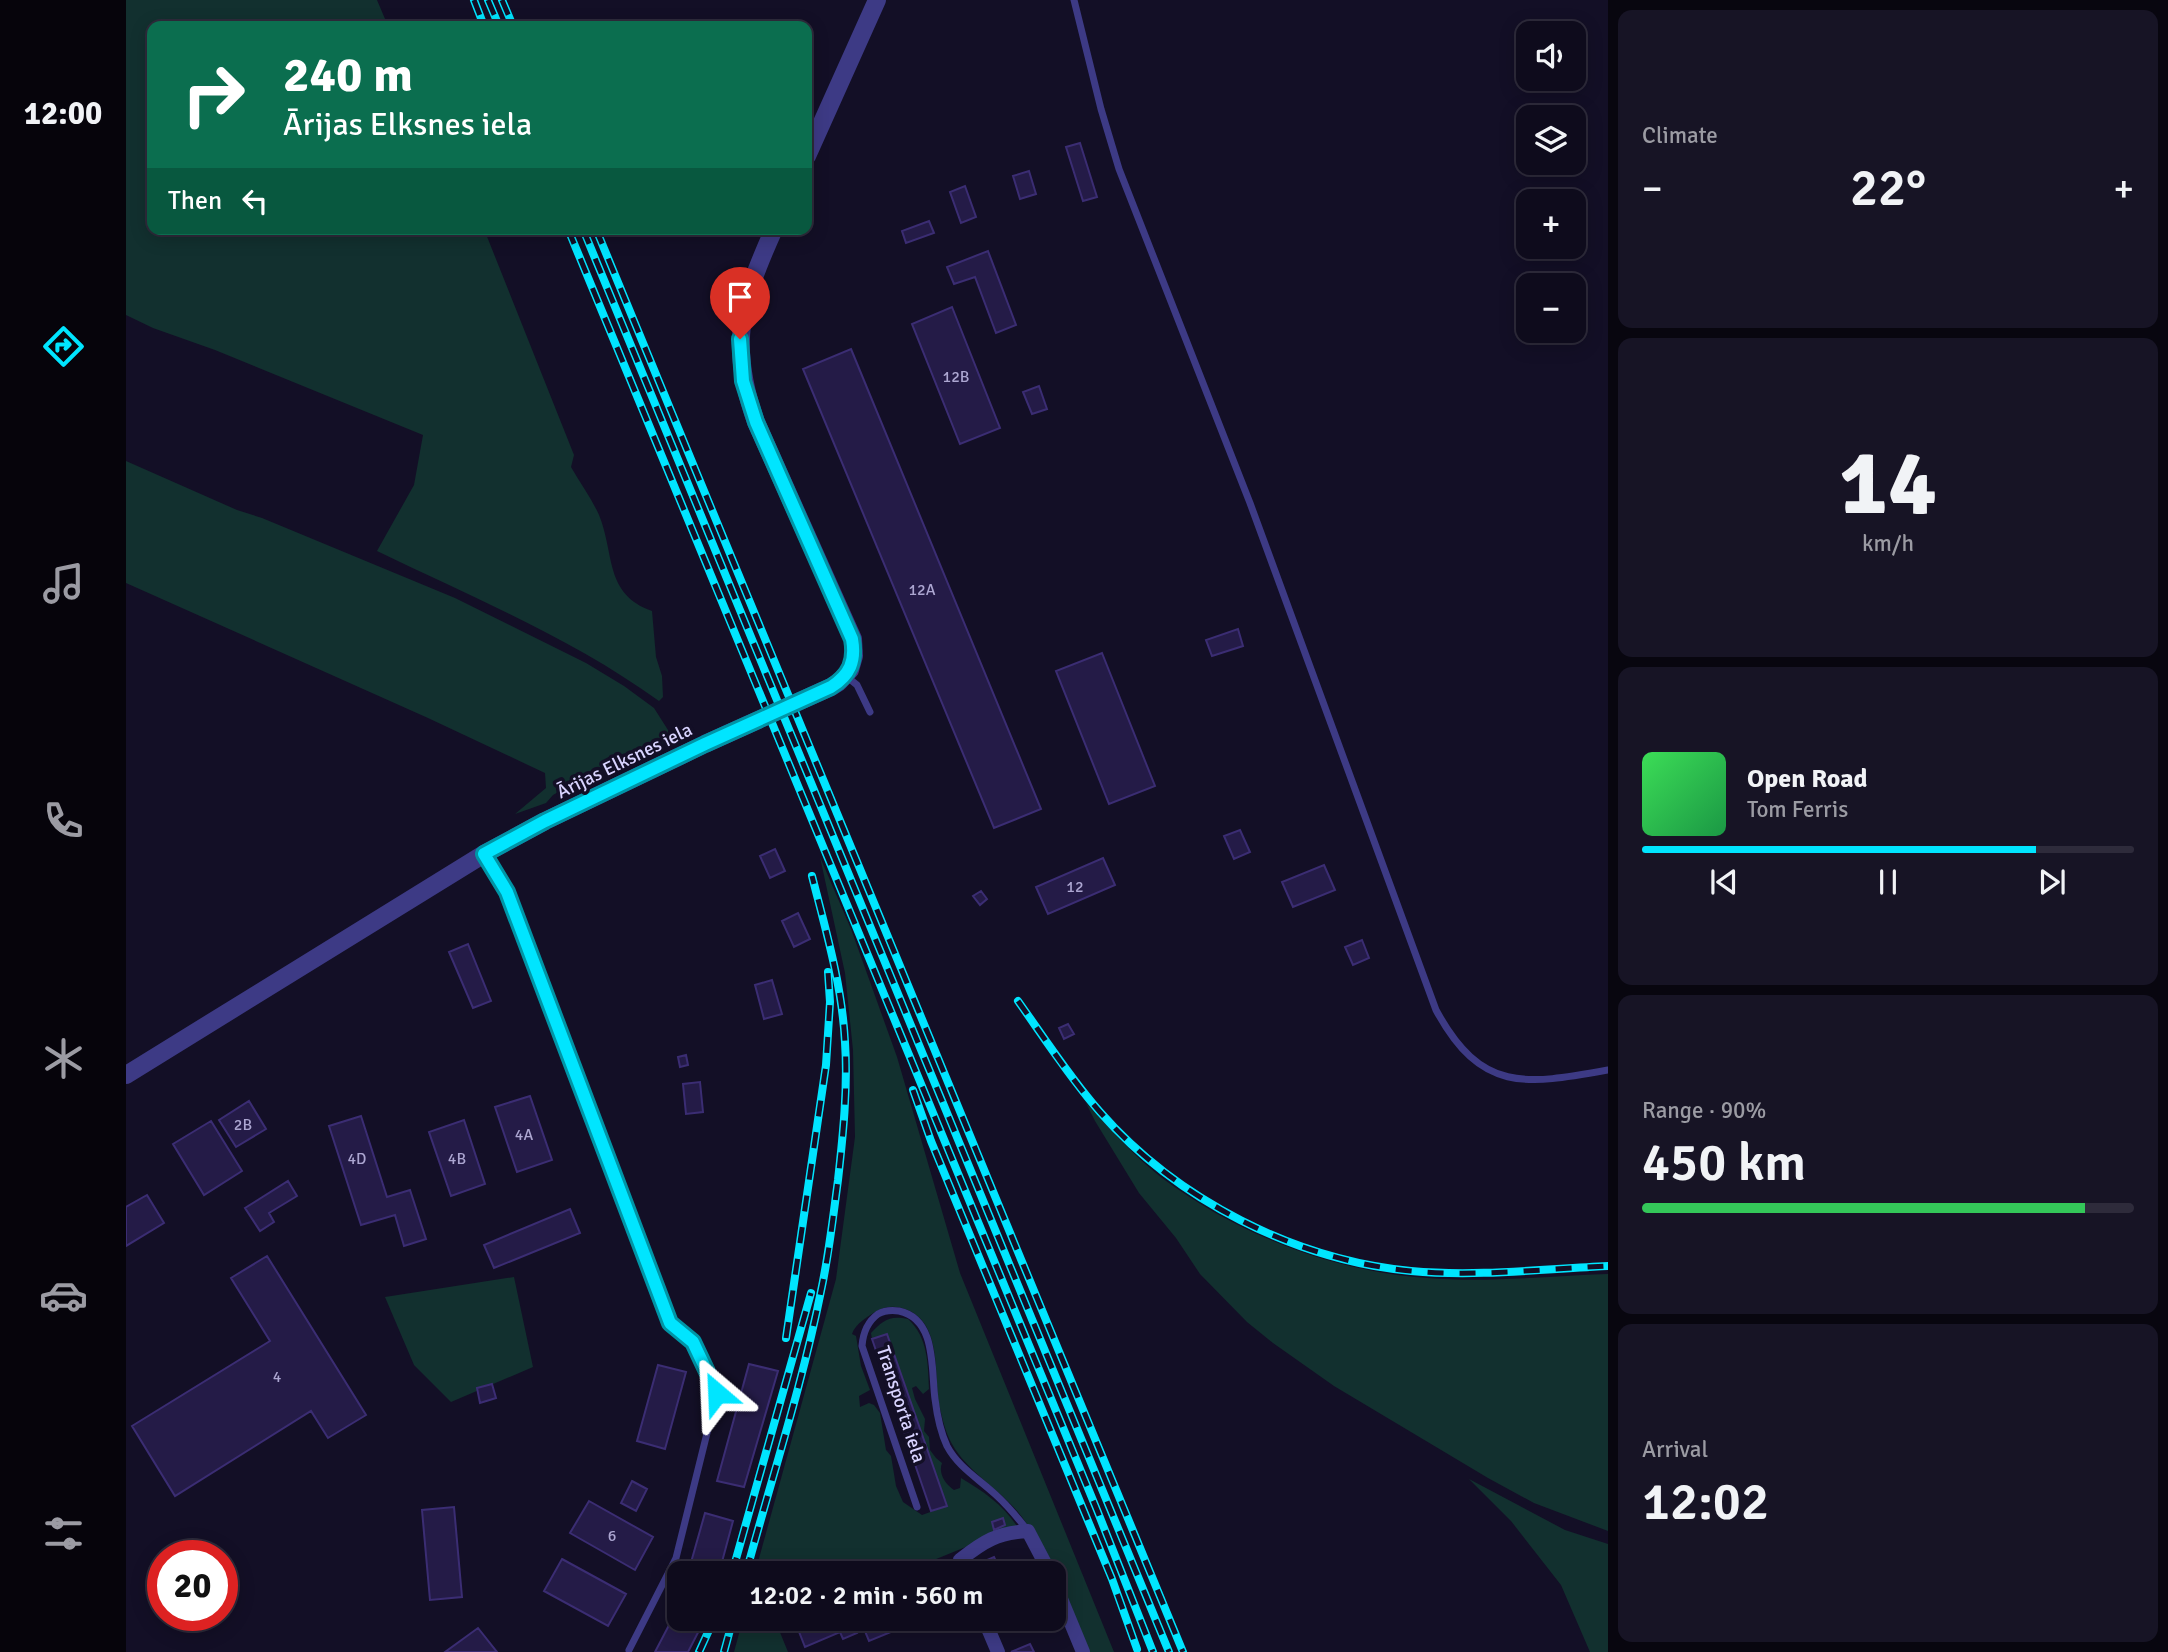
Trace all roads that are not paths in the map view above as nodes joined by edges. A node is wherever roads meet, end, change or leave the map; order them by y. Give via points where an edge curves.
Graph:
1 (877, 0) edge
2 (1074, 0) edge
3 (812, 145) edge
4 (772, 235) edge
5 (845, 676) junction
6 (870, 712) dead end
7 (484, 854) junction
8 (1608, 1070) edge
9 (126, 1075) edge
10 (917, 1507) dead end
11 (1028, 1531) junction
12 (960, 1561) edge
13 (1044, 1561) edge
14 (1066, 1610) edge
15 (989, 1631) edge
16 (629, 1650) dead end
17 (998, 1652) edge
18 (1083, 1652) edge

1 - 3 street
2 - 8 lane via 1119,169 1250,503 1436,1010 1465,1053 1498,1074 1555,1079
4 - 5 street via 744,311 741,368 756,422 852,639 854,656
5 - 6 lane via 857,685
5 - 7 street, Ārijas Elksnes iela via 831,687
7 - 9 street, Ārijas Elksnes iela
7 - 16 lane via 507,892 670,1323 693,1342 717,1393 676,1558
10 - 11 lane, Transporta iela via 862,1346 869,1323 889,1310 914,1317 923,1329 937,1416 948,1447
11 - 12 street via 1009,1532 983,1542
11 - 13 street, Transporta iela
14 - 18 street
15 - 17 street

